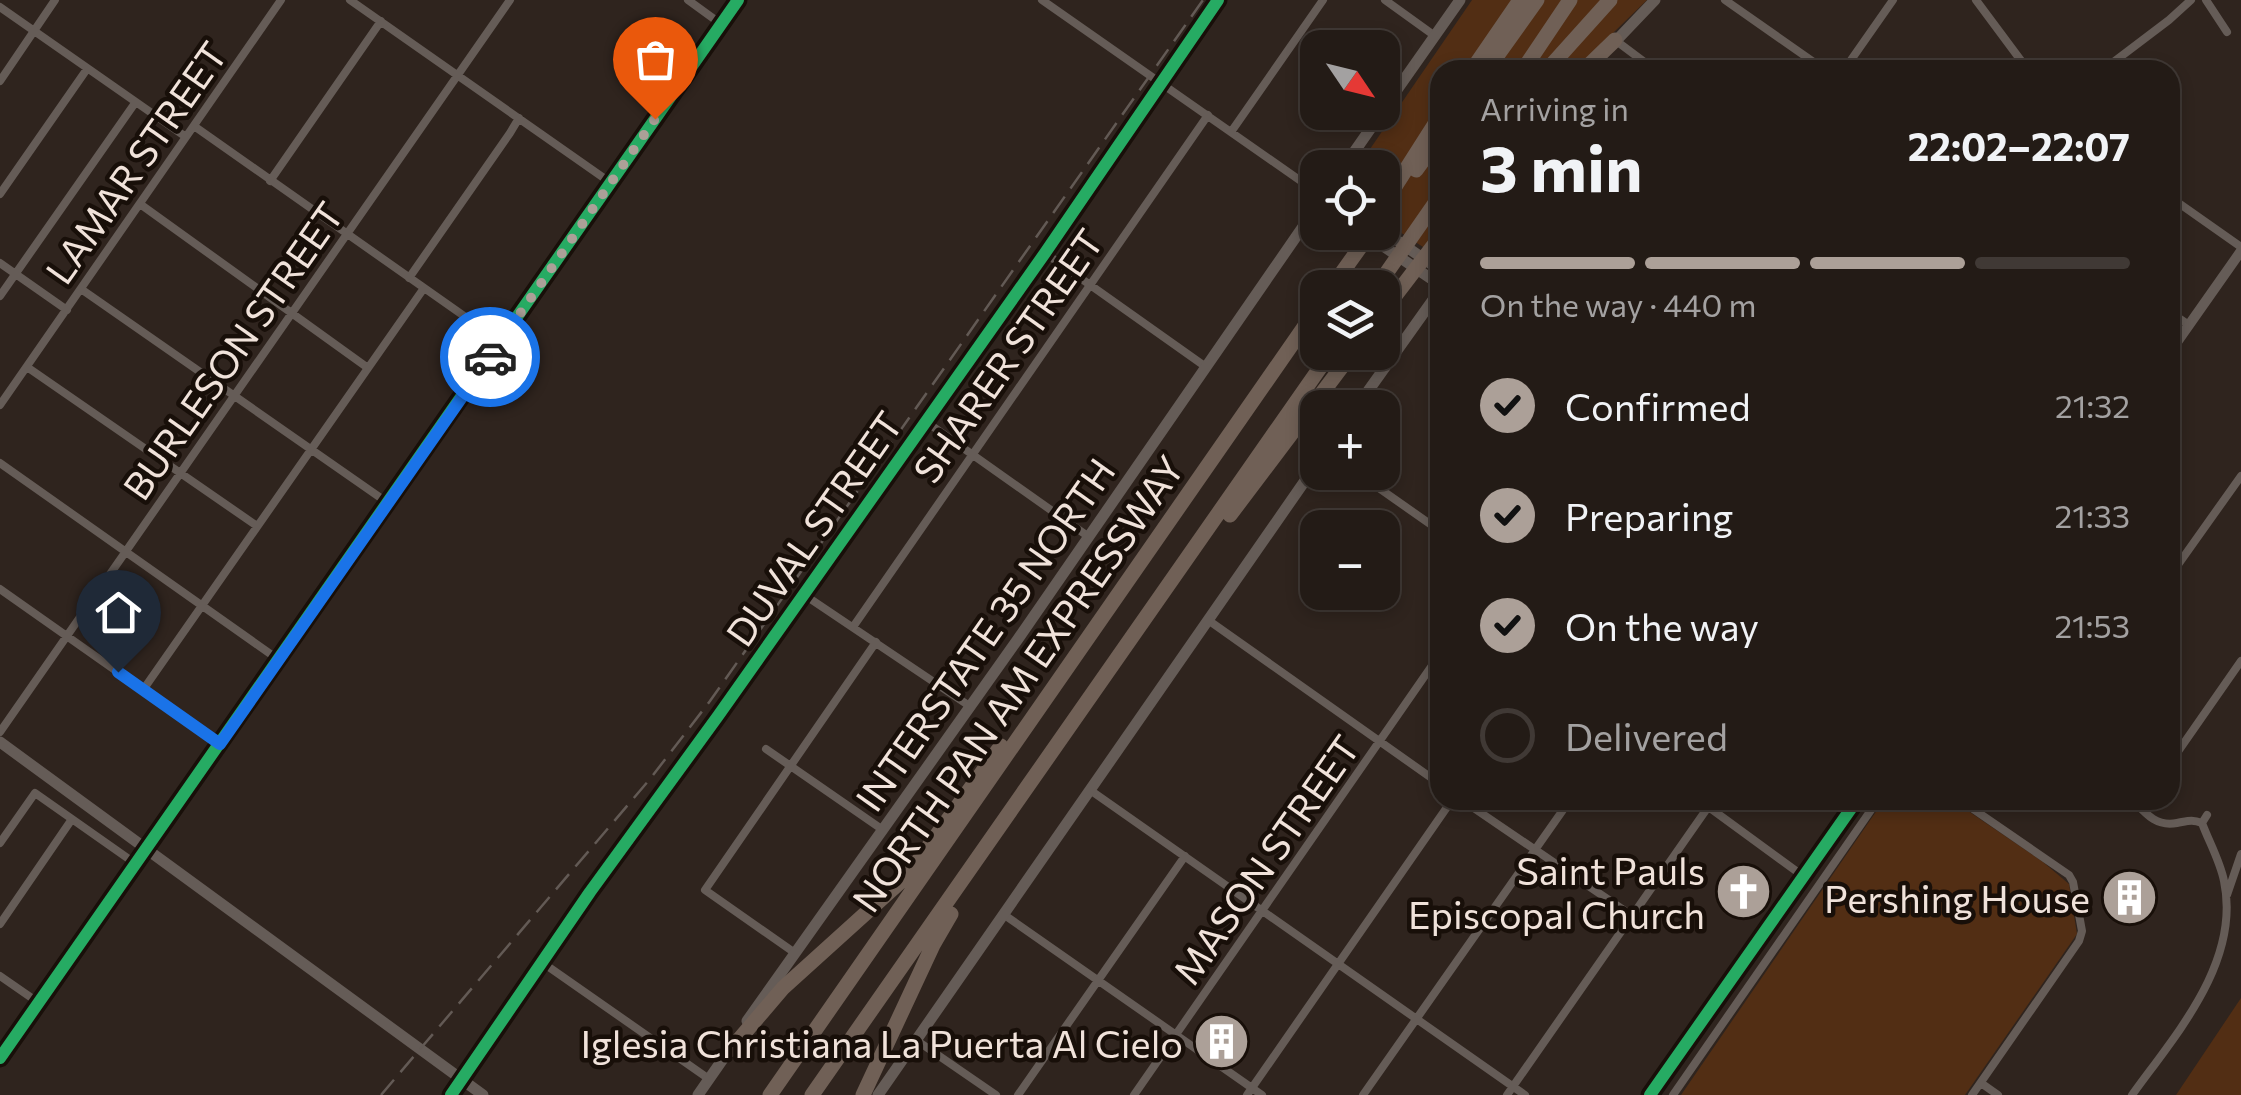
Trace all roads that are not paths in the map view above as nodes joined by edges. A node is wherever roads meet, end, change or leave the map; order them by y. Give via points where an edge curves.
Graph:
1 (55, 0) edge
2 (282, 0) edge
3 (350, 0) edge
4 (510, 0) edge
5 (688, 0) edge
6 (738, 0) edge
7 (1042, 0) edge
8 (1218, 0) edge
9 (1322, 0) edge
10 (1385, 0) edge
11 (1460, 0) edge
12 (1518, 0) edge
13 (1538, 0) edge
14 (1570, 0) edge
15 (1610, 0) edge
16 (1655, 0) edge
17 (1725, 0) edge
18 (1893, 0) edge
19 (1976, 0) edge
20 (2191, 0) edge
21 (2206, 0) edge
22 (0, 7) edge
23 (381, 21) junction
24 (722, 24) junction
25 (34, 32) junction
26 (2227, 32) dead end
27 (1435, 36) junction
28 (1616, 40) junction
29 (1479, 60) edge
30 (1495, 60) edge
31 (1530, 60) edge
32 (1557, 60) edge
33 (1595, 60) edge
34 (1601, 60) edge
35 (1643, 60) edge
36 (1811, 60) edge
37 (1851, 60) edge
38 (2021, 60) edge
39 (2117, 60) edge
40 (87, 69) junction
41 (458, 75) junction
42 (0, 81) edge
43 (1161, 82) junction
44 (1400, 86) edge
45 (136, 102) junction
46 (1208, 115) junction
47 (518, 118) junction
48 (194, 126) junction
49 (1231, 132) junction
50 (1430, 132) edge
51 (186, 137) junction
52 (1430, 151) edge
53 (1400, 179) edge
54 (1300, 180) edge
55 (270, 181) junction
56 (611, 183) junction
57 (1400, 191) edge
58 (0, 194) edge
59 (140, 204) junction
60 (2180, 204) edge
61 (1430, 210) edge
62 (1300, 231) edge
63 (347, 234) junction
64 (1400, 245) edge
65 (1396, 250) edge
66 (2241, 250) edge
67 (1430, 251) edge
68 (1045, 253) junction
69 (0, 263) edge
70 (1430, 269) edge
71 (1389, 270) edge
72 (1430, 271) edge
73 (16, 274) junction
74 (409, 278) junction
75 (1090, 284) junction
76 (424, 288) junction
77 (81, 289) junction
78 (1400, 289) edge
79 (0, 296) edge
80 (1430, 304) edge
81 (66, 310) junction
82 (292, 313) junction
83 (2180, 319) edge
84 (2189, 325) junction
85 (1300, 333) edge
86 (2180, 338) edge
87 (501, 342) junction
88 (27, 367) junction
89 (1206, 367) junction
90 (368, 368) junction
91 (1318, 370) edge
92 (1339, 370) edge
93 (1369, 390) edge
94 (234, 396) junction
95 (0, 406) edge
96 (924, 421) junction
97 (311, 449) junction
98 (971, 454) junction
99 (0, 464) edge
100 (180, 473) junction
101 (2241, 476) edge
102 (1300, 488) edge
103 (1381, 490) edge
104 (388, 503) junction
105 (1430, 525) edge
106 (257, 526) junction
107 (1090, 537) junction
108 (126, 552) junction
109 (2180, 562) edge
110 (1168, 586) junction
111 (0, 588) edge
112 (803, 594) junction
113 (202, 606) junction
114 (1208, 620) junction
115 (852, 627) junction
116 (68, 636) junction
117 (876, 642) junction
118 (1085, 642) junction
119 (279, 660) junction
120 (2241, 661) edge
121 (1430, 668) edge
122 (1099, 688) junction
123 (144, 690) junction
124 (970, 706) junction
125 (0, 732) edge
126 (1380, 740) junction
127 (0, 742) edge
128 (220, 744) junction
129 (766, 748) dead end
130 (2180, 749) edge
131 (791, 766) junction
132 (1430, 777) edge
133 (1090, 790) junction
134 (1445, 810) edge
135 (1477, 810) edge
136 (1563, 810) edge
137 (1706, 810) edge
138 (1720, 810) edge
139 (1851, 810) edge
140 (1871, 810) edge
141 (1975, 810) edge
142 (2144, 810) edge
143 (72, 819) junction
144 (883, 830) junction
145 (0, 843) edge
146 (1536, 849) junction
147 (2241, 854) edge
148 (1184, 856) junction
149 (136, 864) junction
150 (1803, 876) junction
151 (2225, 899) junction
152 (1263, 910) junction
153 (1003, 914) junction
154 (1631, 915) junction
155 (0, 924) edge
156 (795, 953) junction
157 (543, 963) junction
158 (1340, 963) junction
159 (0, 976) edge
160 (1098, 980) junction
161 (39, 1003) junction
162 (1416, 1018) junction
163 (1176, 1034) junction
164 (916, 1040) junction
165 (730, 1050) junction
166 (0, 1058) edge
167 (709, 1079) junction
168 (1981, 1083) junction
169 (1250, 1091) edge
170 (1510, 1091) edge
171 (452, 1092) edge
172 (483, 1095) edge
173 (698, 1095) edge
174 (770, 1095) edge
175 (812, 1095) edge
176 (863, 1095) edge
177 (878, 1095) edge
178 (996, 1095) edge
179 (1018, 1095) edge
180 (1134, 1095) edge
181 (1262, 1095) edge
182 (1362, 1095) edge
183 (1525, 1095) edge
184 (1650, 1095) edge
185 (1673, 1095) edge
186 (1972, 1095) edge
187 (1998, 1095) edge
188 (2132, 1095) edge

1 - 25 street
2 - 48 street, LAMAR STREET
3 - 23 street
4 - 41 street, BURLESON STREET
5 - 24 street
6 - 24 street
7 - 43 street
8 - 43 street, DUVAL STREET
9 - 49 street
10 - 27 street
11 - 27 main road
12 - 29 highway
13 - 30 highway
14 - 31 highway
15 - 32 highway
16 - 28 main road
17 - 36 street
18 - 37 street
19 - 38 street
20 - 39 street
21 - 26 street
22 - 25 street
23 - 41 street
23 - 55 street
24 - 56 street
25 - 40 street
25 - 42 street
27 - 44 main road
28 - 33 highway
28 - 34 main road
28 - 35 street
40 - 45 street
40 - 58 street
41 - 47 street
41 - 63 street, BURLESON STREET
43 - 46 street
43 - 68 street, DUVAL STREET
45 - 51 street
45 - 73 street
46 - 49 street
46 - 75 street, SHARER STREET
47 - 56 street
47 - 74 street
48 - 51 street, LAMAR STREET
48 - 55 street
49 - 54 street
50 - 53 highway
51 - 59 street, LAMAR STREET
52 - 57 highway
55 - 63 street
56 - 87 street
59 - 77 street, LAMAR STREET
59 - 82 street
60 - 66 street
61 - 71 highway
62 - 89 main road, INTERSTATE 35 NORTH
63 - 74 street
63 - 82 street, BURLESON STREET
64 - 70 main road
65 - 72 main road
66 - 84 street
67 - 78 highway
68 - 75 street
68 - 96 street, DUVAL STREET
69 - 73 street
73 - 79 street
73 - 81 street
74 - 76 street
75 - 89 street
75 - 98 street, SHARER STREET
76 - 87 street
76 - 90 street
77 - 81 street, LAMAR STREET
77 - 94 street
80 - 93 main road
81 - 88 street, LAMAR STREET
82 - 90 street
82 - 94 street, BURLESON STREET
83 - 84 street
84 - 86 street
85 - 118 highway, NORTH PAN AM EXPRESSWAY
87 - 104 street
88 - 95 street, LAMAR STREET
88 - 100 street
89 - 107 main road, INTERSTATE 35 NORTH
90 - 97 street
91 - 110 highway, NORTH PAN AM EXPRESSWAY
92 - 110 highway
94 - 97 street
94 - 100 street, BURLESON STREET
96 - 98 street
96 - 112 street, DUVAL STREET
97 - 104 street
97 - 106 street
98 - 107 street
98 - 115 street, SHARER STREET
99 - 108 street
100 - 106 street
100 - 108 street, BURLESON STREET
101 - 109 street
102 - 114 main road
103 - 105 street
104 - 119 street
106 - 113 street
107 - 124 main road, INTERSTATE 35 NORTH
108 - 113 street
108 - 116 street, BURLESON STREET
110 - 122 highway, NORTH PAN AM EXPRESSWAY
111 - 116 street
112 - 115 street
112 - 157 street, DUVAL STREET
113 - 119 street
113 - 123 street
114 - 126 street
114 - 133 main road
115 - 117 street
116 - 123 street
116 - 125 street, BURLESON STREET
117 - 124 street
117 - 131 street
118 - 165 highway via 908,875 782,988
118 - 174 highway, NORTH PAN AM EXPRESSWAY
119 - 128 street
120 - 130 street
121 - 126 street, MASON STREET
122 - 175 highway, NORTH PAN AM EXPRESSWAY
122 - 176 highway via 942,929
123 - 128 street
124 - 144 main road, INTERSTATE 35 NORTH
126 - 132 street
126 - 152 street, MASON STREET
127 - 172 main road
128 - 149 street
129 - 131 street
131 - 144 street
131 - 156 street via 705,890
133 - 148 street
133 - 153 main road
134 - 158 street
135 - 146 street
136 - 146 street
137 - 154 street
138 - 150 street
139 - 150 street
140 - 185 street
141 - 168 street via 2069,875 2082,931
142 - 151 street via 2170,825 2205,819
143 - 145 street via 35,792
143 - 149 street
143 - 155 street
144 - 156 main road, INTERSTATE 35 NORTH
146 - 154 street
146 - 162 street
147 - 151 street
148 - 152 street
148 - 160 street
149 - 161 street
150 - 184 street
151 - 188 street via 2212,973
152 - 158 street
152 - 163 street, MASON STREET
153 - 160 street
153 - 164 main road
154 - 170 street
156 - 165 main road, INTERSTATE 35 NORTH
157 - 167 street
157 - 171 street, DUVAL STREET
158 - 162 street
158 - 169 street
159 - 161 street
160 - 163 street
160 - 179 street
161 - 166 street
162 - 170 street
162 - 182 street
163 - 169 street
163 - 180 street, MASON STREET
164 - 177 main road
164 - 178 street
165 - 167 main road, INTERSTATE 35 NORTH
167 - 173 main road, INTERSTATE 35 NORTH
168 - 186 street
168 - 187 street
169 - 181 street
170 - 183 street

